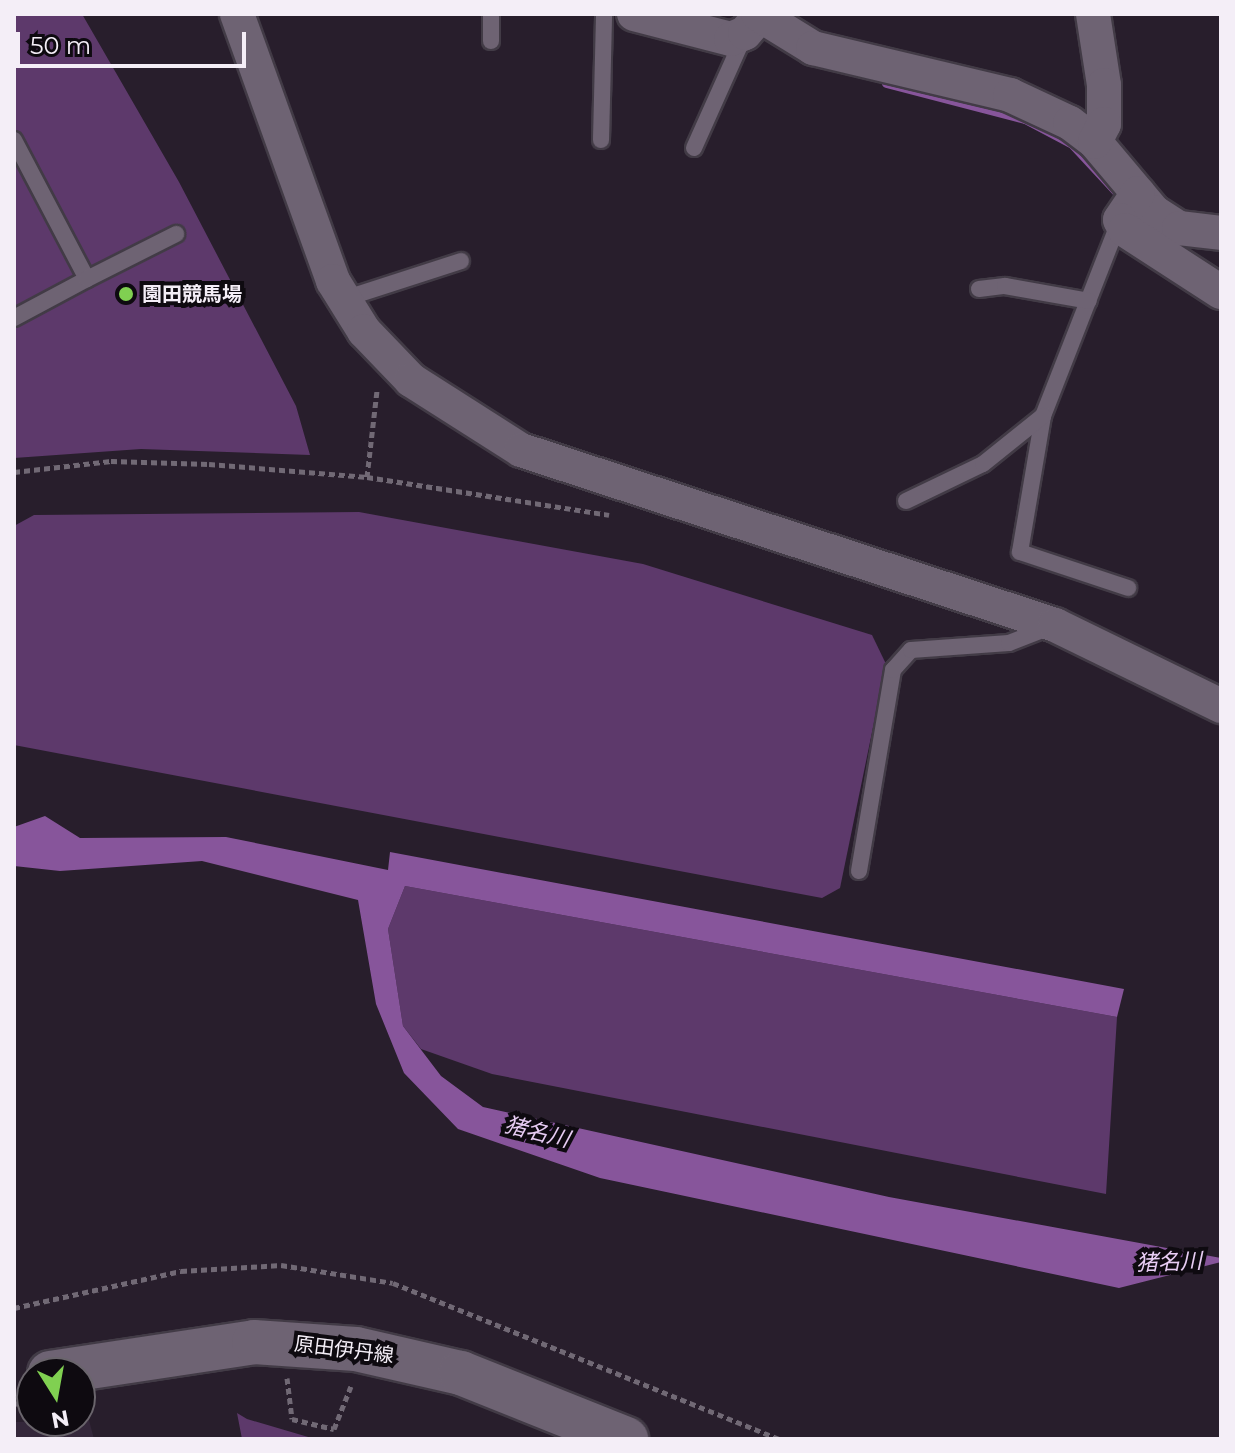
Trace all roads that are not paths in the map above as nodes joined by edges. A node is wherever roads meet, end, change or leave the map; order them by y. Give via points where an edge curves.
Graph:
1 (237, 14) edge
2 (491, 14) edge
3 (604, 14) edge
4 (634, 14) edge
5 (1093, 14) edge
6 (755, 21) edge
7 (491, 41) dead end
8 (14, 140) edge
9 (601, 140) dead end
10 (1095, 142) junction
11 (694, 148) dead end
12 (1129, 207) junction
13 (1221, 233) edge
14 (176, 234) dead end
15 (461, 261) dead end
16 (87, 279) junction
17 (979, 289) dead end
18 (1221, 292) edge
19 (344, 299) junction
20 (1089, 301) junction
21 (14, 318) edge
22 (1043, 416) junction
23 (906, 501) dead end
24 (1128, 588) dead end
25 (1055, 625) junction
26 (1221, 706) edge
27 (859, 871) dead end
28 (96, 1366) edge
29 (626, 1439) edge

1 - 19 street
2 - 7 lane
3 - 9 lane
4 - 6 street via 731,39
5 - 10 street via 1104,85 1104,124
6 - 10 street via 813,48 1010,95 1070,123
6 - 11 lane
8 - 16 lane
10 - 12 street
12 - 13 street via 1154,212 1179,228
12 - 18 street via 1125,230
12 - 20 lane
14 - 16 lane
15 - 19 lane
16 - 21 lane
17 - 20 lane via 1005,286
19 - 25 street via 364,331 411,380 521,450
20 - 22 lane
22 - 23 lane via 983,464
22 - 24 lane via 1020,552
25 - 26 street
25 - 27 lane via 1009,643 911,650 893,670
28 - 29 street, 原田伊丹線 via 254,1342 341,1348 461,1373

